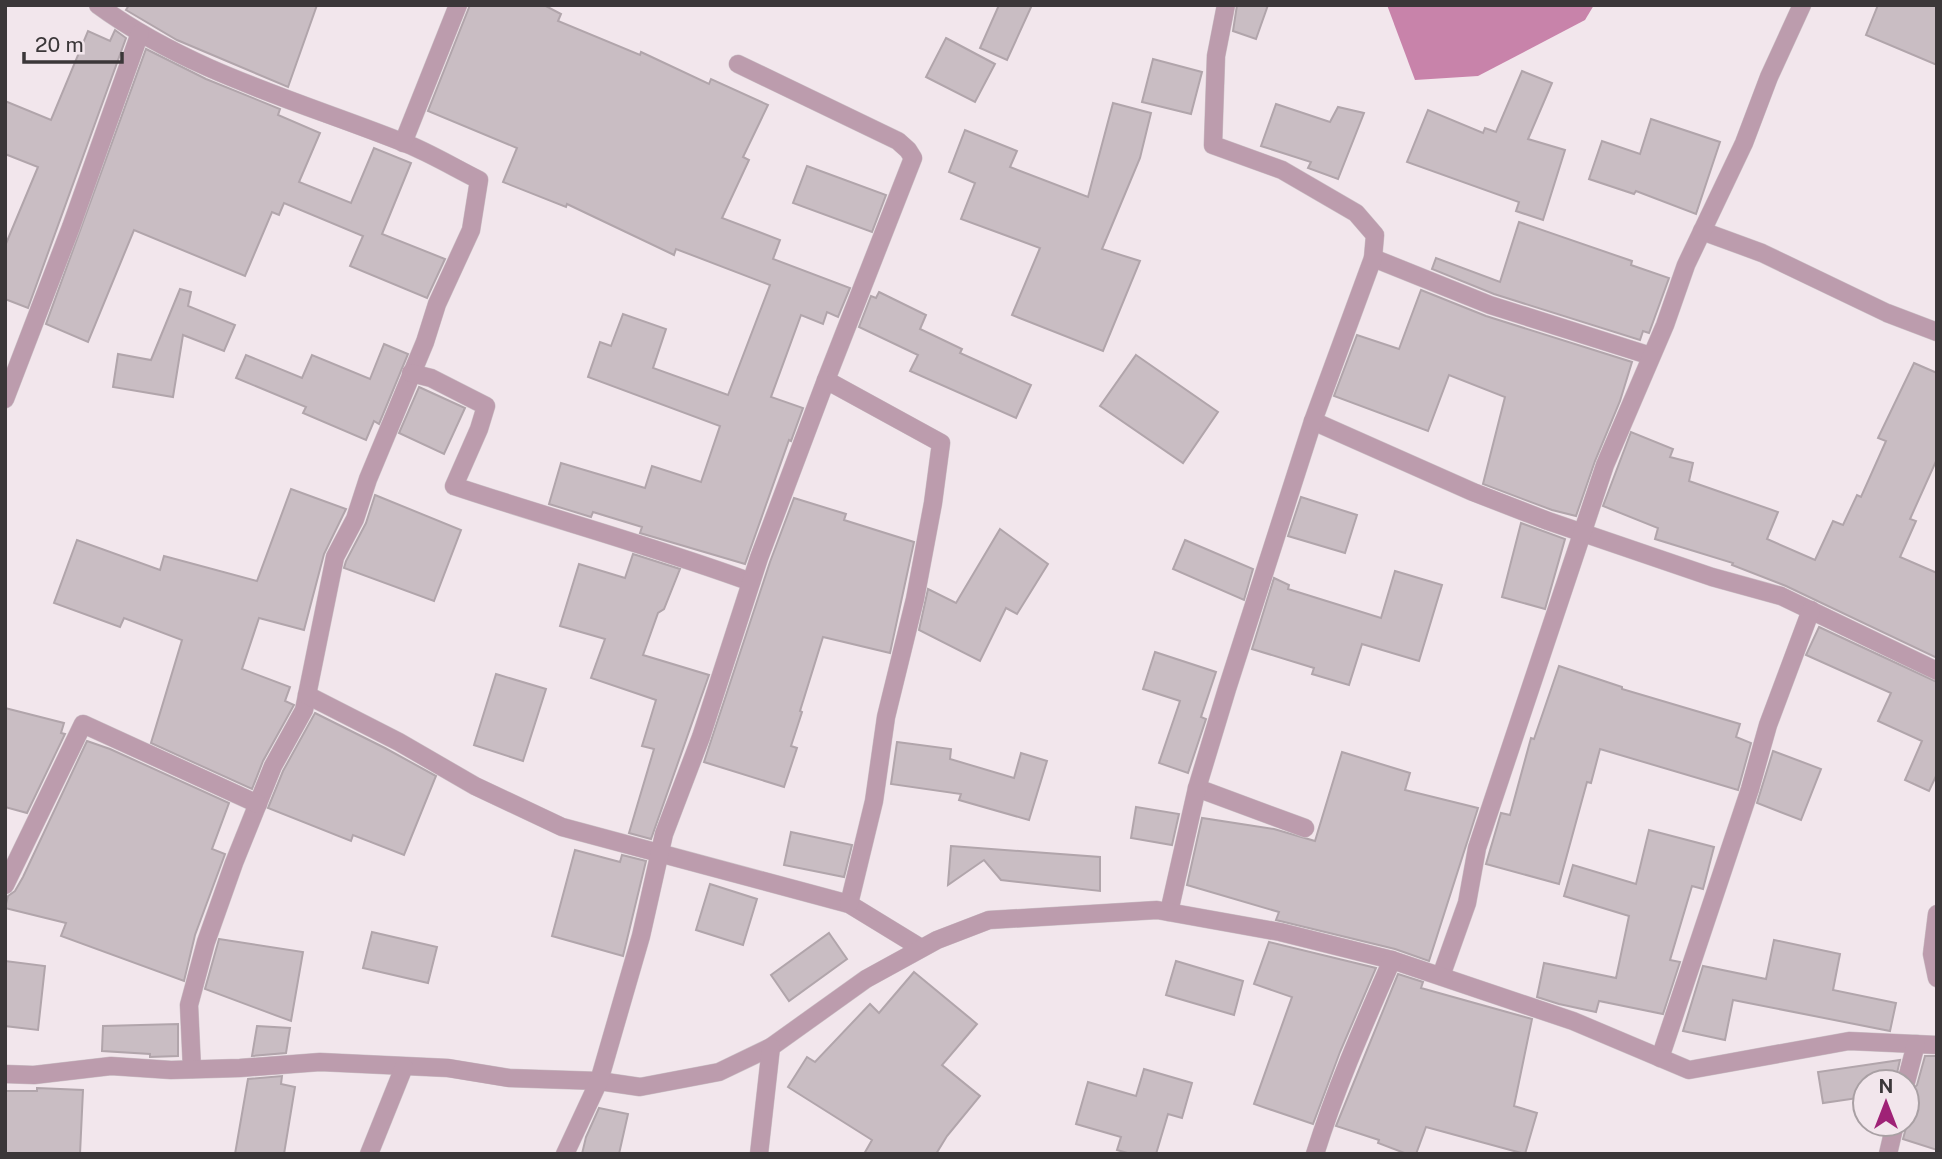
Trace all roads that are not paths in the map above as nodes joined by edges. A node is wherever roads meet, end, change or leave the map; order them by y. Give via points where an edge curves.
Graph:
1 (98, 5) edge
2 (458, 5) edge
3 (1226, 5) edge
4 (1802, 5) edge
5 (140, 33) junction
6 (738, 64) dead end
7 (403, 143) junction
8 (1702, 231) junction
9 (1373, 258) junction
10 (1937, 332) edge
11 (1651, 356) junction
12 (411, 373) junction
13 (825, 380) junction
14 (5, 399) edge
15 (1313, 421) junction
16 (1583, 533) junction
17 (751, 582) junction
18 (1811, 610) junction
19 (1937, 671) edge
20 (307, 695) junction
21 (1197, 788) junction
22 (258, 804) junction
23 (1306, 828) dead end
24 (660, 852) junction
25 (5, 885) edge
26 (849, 904) junction
27 (1169, 912) junction
28 (1937, 914) edge
29 (921, 948) junction
30 (1392, 960) junction
31 (1441, 976) junction
32 (1937, 978) edge
33 (1916, 1044) junction
34 (1937, 1045) edge
35 (771, 1047) junction
36 (1660, 1058) junction
37 (404, 1067) junction
38 (1910, 1068) edge
39 (192, 1069) junction
40 (5, 1074) edge
41 (599, 1081) junction
42 (369, 1154) edge
43 (565, 1154) edge
44 (759, 1154) edge
45 (1315, 1154) edge

1 - 5 street
2 - 7 street
3 - 9 street via 1216,56 1213,145 1282,170 1356,213 1375,235
4 - 8 street
5 - 7 street via 198,64
5 - 14 street
6 - 13 street via 898,141 913,158
7 - 12 street via 478,180 471,230
8 - 10 street
8 - 11 street
9 - 11 street via 1490,305
9 - 15 street
11 - 16 street
12 - 17 street via 485,406 454,486 673,553
12 - 20 street via 355,519 335,557
13 - 17 street
13 - 26 street via 941,443 915,599
15 - 16 street via 1473,492
15 - 21 street
16 - 18 street via 1781,596
16 - 31 street via 1477,848 1467,903
17 - 24 street
18 - 19 street
18 - 36 street via 1768,725
20 - 22 street
20 - 24 street via 475,786 562,827
21 - 23 street
21 - 27 street
22 - 25 street via 83,724
22 - 39 street via 206,942 189,1005
24 - 26 street
24 - 41 street
26 - 29 street
27 - 29 street via 989,920
27 - 30 street via 1280,932
28 - 32 street via 1932,954
29 - 35 street via 866,979
30 - 31 street
30 - 45 street
31 - 36 street via 1573,1021
33 - 34 street
33 - 36 street via 1849,1041 1689,1070
33 - 38 street
35 - 41 street via 719,1072 640,1087
35 - 44 street
37 - 39 street via 320,1062
37 - 41 street
37 - 42 street
39 - 40 street via 111,1066
41 - 43 street

